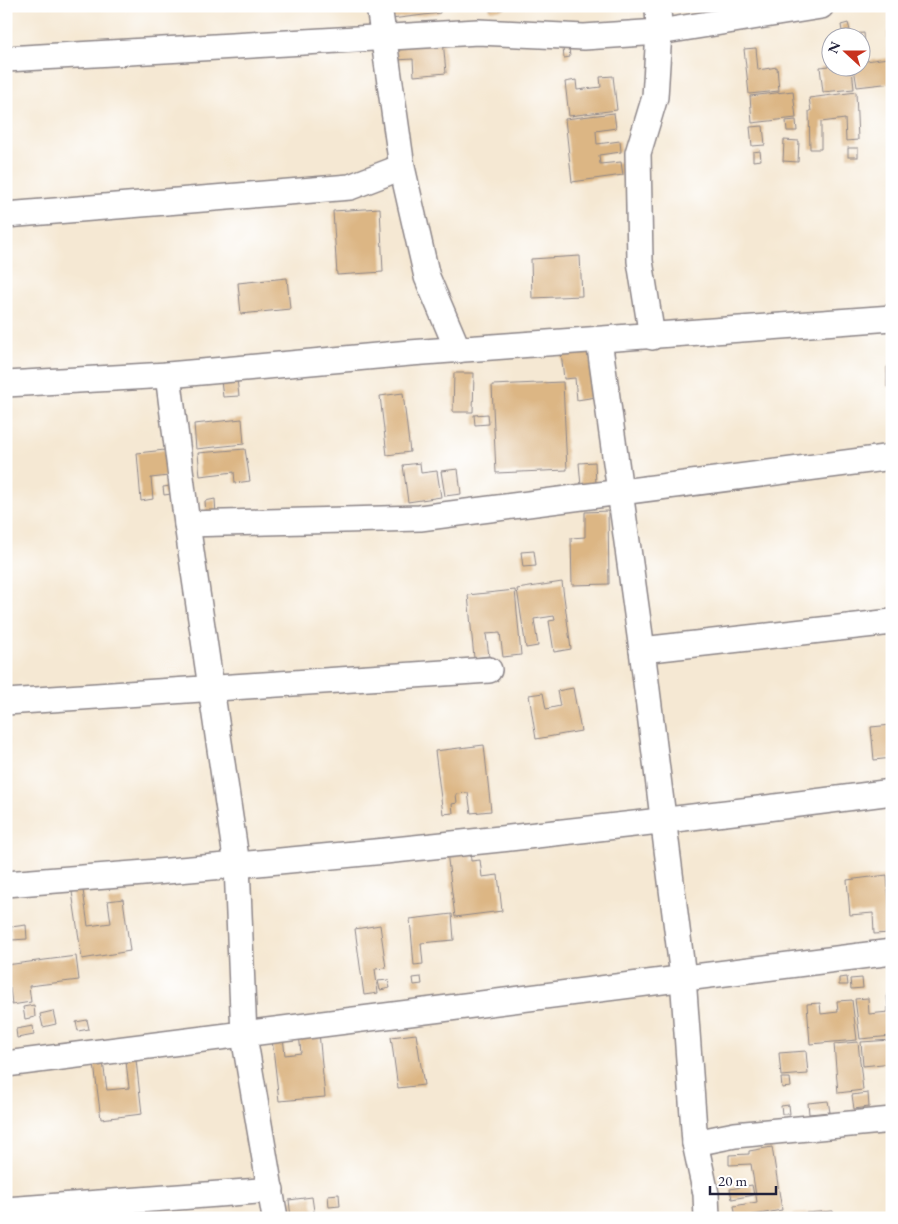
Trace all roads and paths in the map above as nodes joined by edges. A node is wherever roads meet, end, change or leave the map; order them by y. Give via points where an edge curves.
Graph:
1 (379, 6) edge
2 (658, 6) edge
3 (821, 6) edge
4 (659, 32) junction
5 (383, 36) junction
6 (6, 59) edge
7 (402, 167) junction
8 (6, 215) edge
9 (892, 318) edge
10 (652, 337) junction
11 (599, 340) junction
12 (458, 350) junction
13 (168, 375) junction
14 (6, 384) edge
15 (892, 457) edge
16 (621, 493) junction
17 (187, 524) junction
18 (892, 622) edge
19 (642, 650) junction
20 (489, 670) dead end
21 (211, 688) junction
22 (6, 702) edge
23 (892, 792) edge
24 (663, 822) junction
25 (237, 865) junction
26 (6, 884) edge
27 (892, 952) edge
28 (683, 977) junction
29 (244, 1036) junction
30 (6, 1064) edge
31 (892, 1120) edge
32 (695, 1143) junction
33 (271, 1190) junction
34 (6, 1210) edge
35 (275, 1218) edge
36 (707, 1218) edge

1 - 5 street
2 - 4 street
3 - 4 street
4 - 5 street via 584,37 478,32
4 - 10 street via 655,97 638,153 640,261
5 - 6 street
5 - 7 street
7 - 8 street via 350,187
7 - 12 street via 427,277
9 - 10 street
10 - 11 street
11 - 12 street
11 - 16 street
12 - 13 street
13 - 14 street
13 - 17 street
15 - 16 street
16 - 17 street via 420,518
16 - 19 street
17 - 21 street
18 - 19 street
19 - 24 street
20 - 21 street
21 - 22 street
21 - 25 street
23 - 24 street
24 - 25 street
24 - 28 street
25 - 26 street
25 - 29 street
27 - 28 street
28 - 29 street
28 - 32 street
29 - 30 street
29 - 33 street
31 - 32 street via 735,1135
32 - 36 street via 706,1194
33 - 34 street
33 - 35 street

